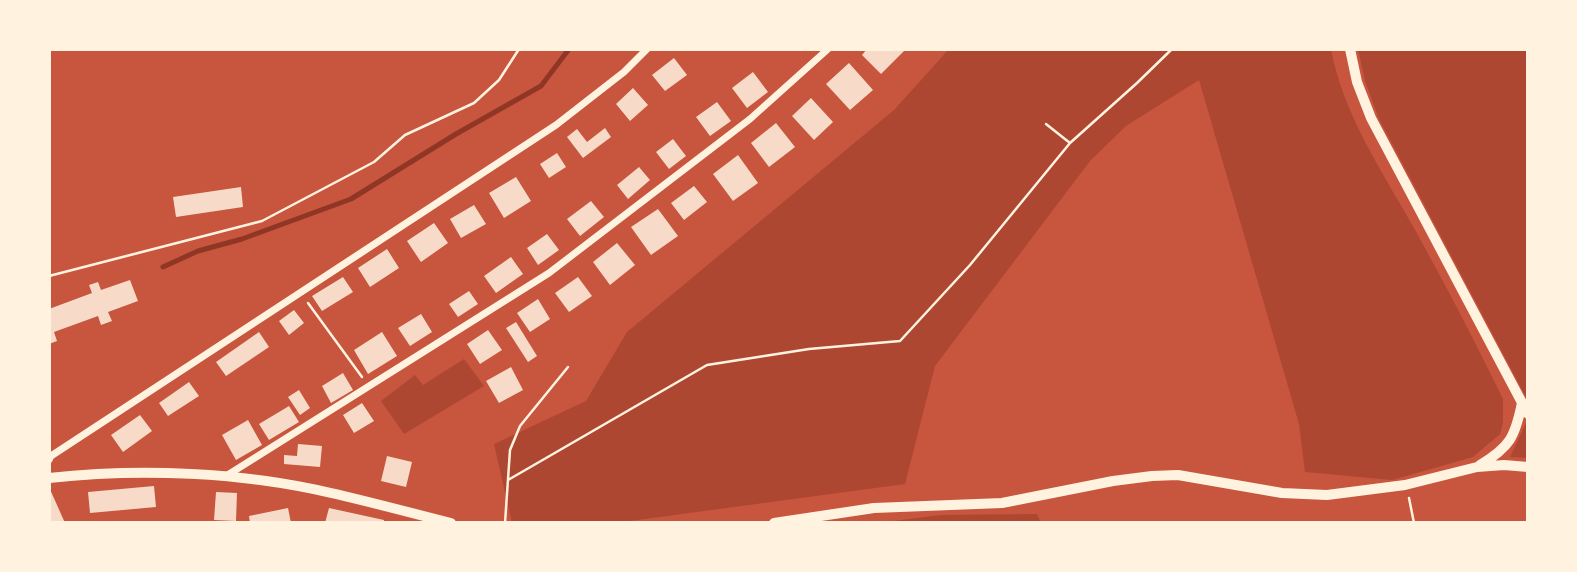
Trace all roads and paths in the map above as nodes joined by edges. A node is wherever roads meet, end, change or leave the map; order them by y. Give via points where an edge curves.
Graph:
1 (519, 49) edge
2 (647, 49) edge
3 (828, 49) edge
4 (1172, 49) edge
5 (1350, 49) edge
6 (1046, 124) dead end
7 (1070, 142) junction
8 (49, 275) edge
9 (300, 292) junction
10 (568, 367) dead end
11 (369, 386) junction
12 (1522, 402) junction
13 (1528, 414) edge
14 (49, 460) edge
15 (1477, 467) junction
16 (1528, 467) edge
17 (226, 476) junction
18 (49, 478) edge
19 (508, 480) junction
20 (1405, 485) junction
21 (451, 523) edge
22 (505, 523) edge
23 (774, 523) edge
24 (1414, 523) edge

1 - 8 path via 499,80 474,103 405,135 374,162 262,221
2 - 9 street via 556,125
3 - 11 street via 750,119 548,273
4 - 7 path
5 - 12 main road via 1371,118
6 - 7 path
7 - 19 path via 970,265 900,341 707,365
9 - 11 path
9 - 14 street
10 - 19 path via 520,426 510,450
11 - 17 street
12 - 13 main road
12 - 15 street via 1516,432 1502,452
15 - 16 street
15 - 20 street
17 - 18 street via 91,474
17 - 21 street via 329,492
19 - 22 path
20 - 23 street via 1327,495 1282,493 1178,475 1152,476 1002,503 874,508
20 - 24 path

